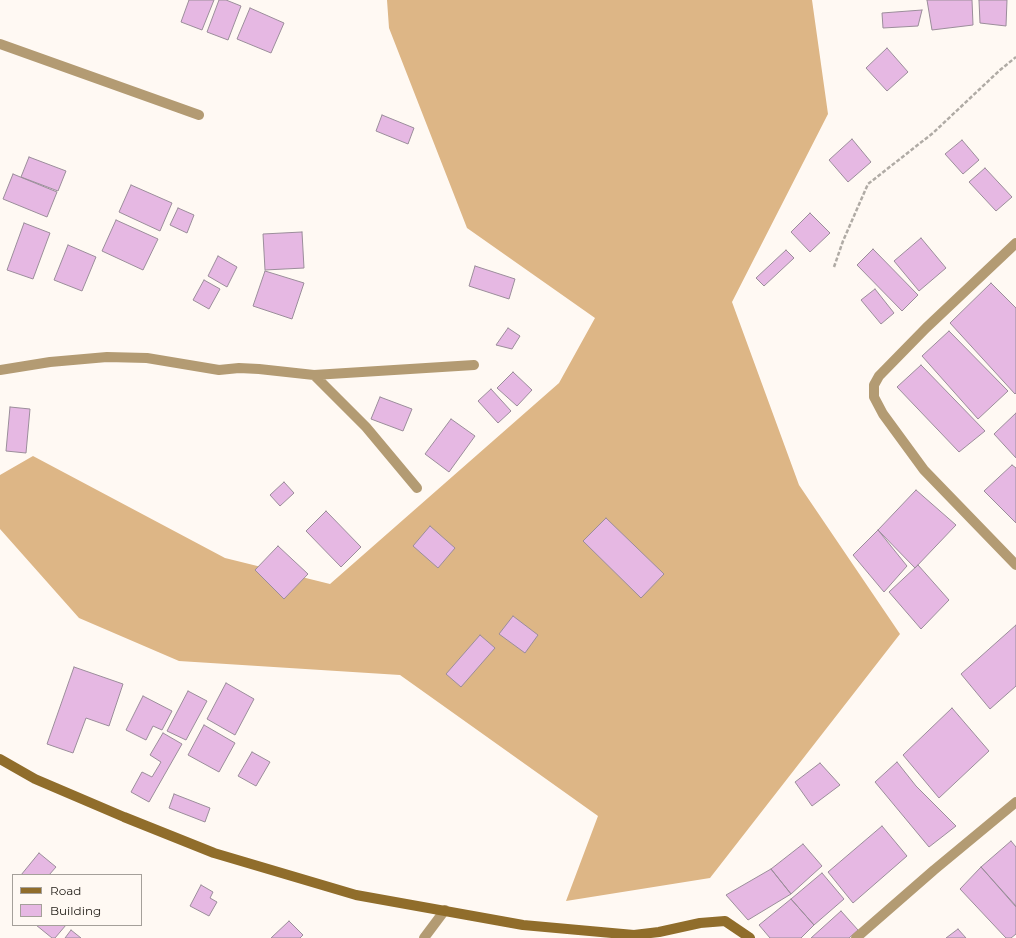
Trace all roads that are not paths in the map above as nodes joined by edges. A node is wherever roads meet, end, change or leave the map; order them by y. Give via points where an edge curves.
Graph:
1 (0, 44) edge
2 (199, 116) dead end
3 (1016, 243) edge
4 (474, 365) dead end
5 (0, 370) edge
6 (314, 375) junction
7 (417, 488) dead end
8 (1016, 565) edge
9 (0, 759) edge
10 (1016, 802) edge
11 (445, 910) junction
12 (424, 938) edge
13 (750, 938) edge
14 (856, 938) edge

1 - 2 street
3 - 8 street via 926,328 879,376 874,385 874,397 883,414 924,470
4 - 6 street
5 - 6 street via 107,357 147,358 218,370 259,368
6 - 7 street via 366,427
9 - 11 street via 35,779 214,853 356,895
10 - 14 street
11 - 12 street
11 - 13 street via 523,925 634,935 725,921

